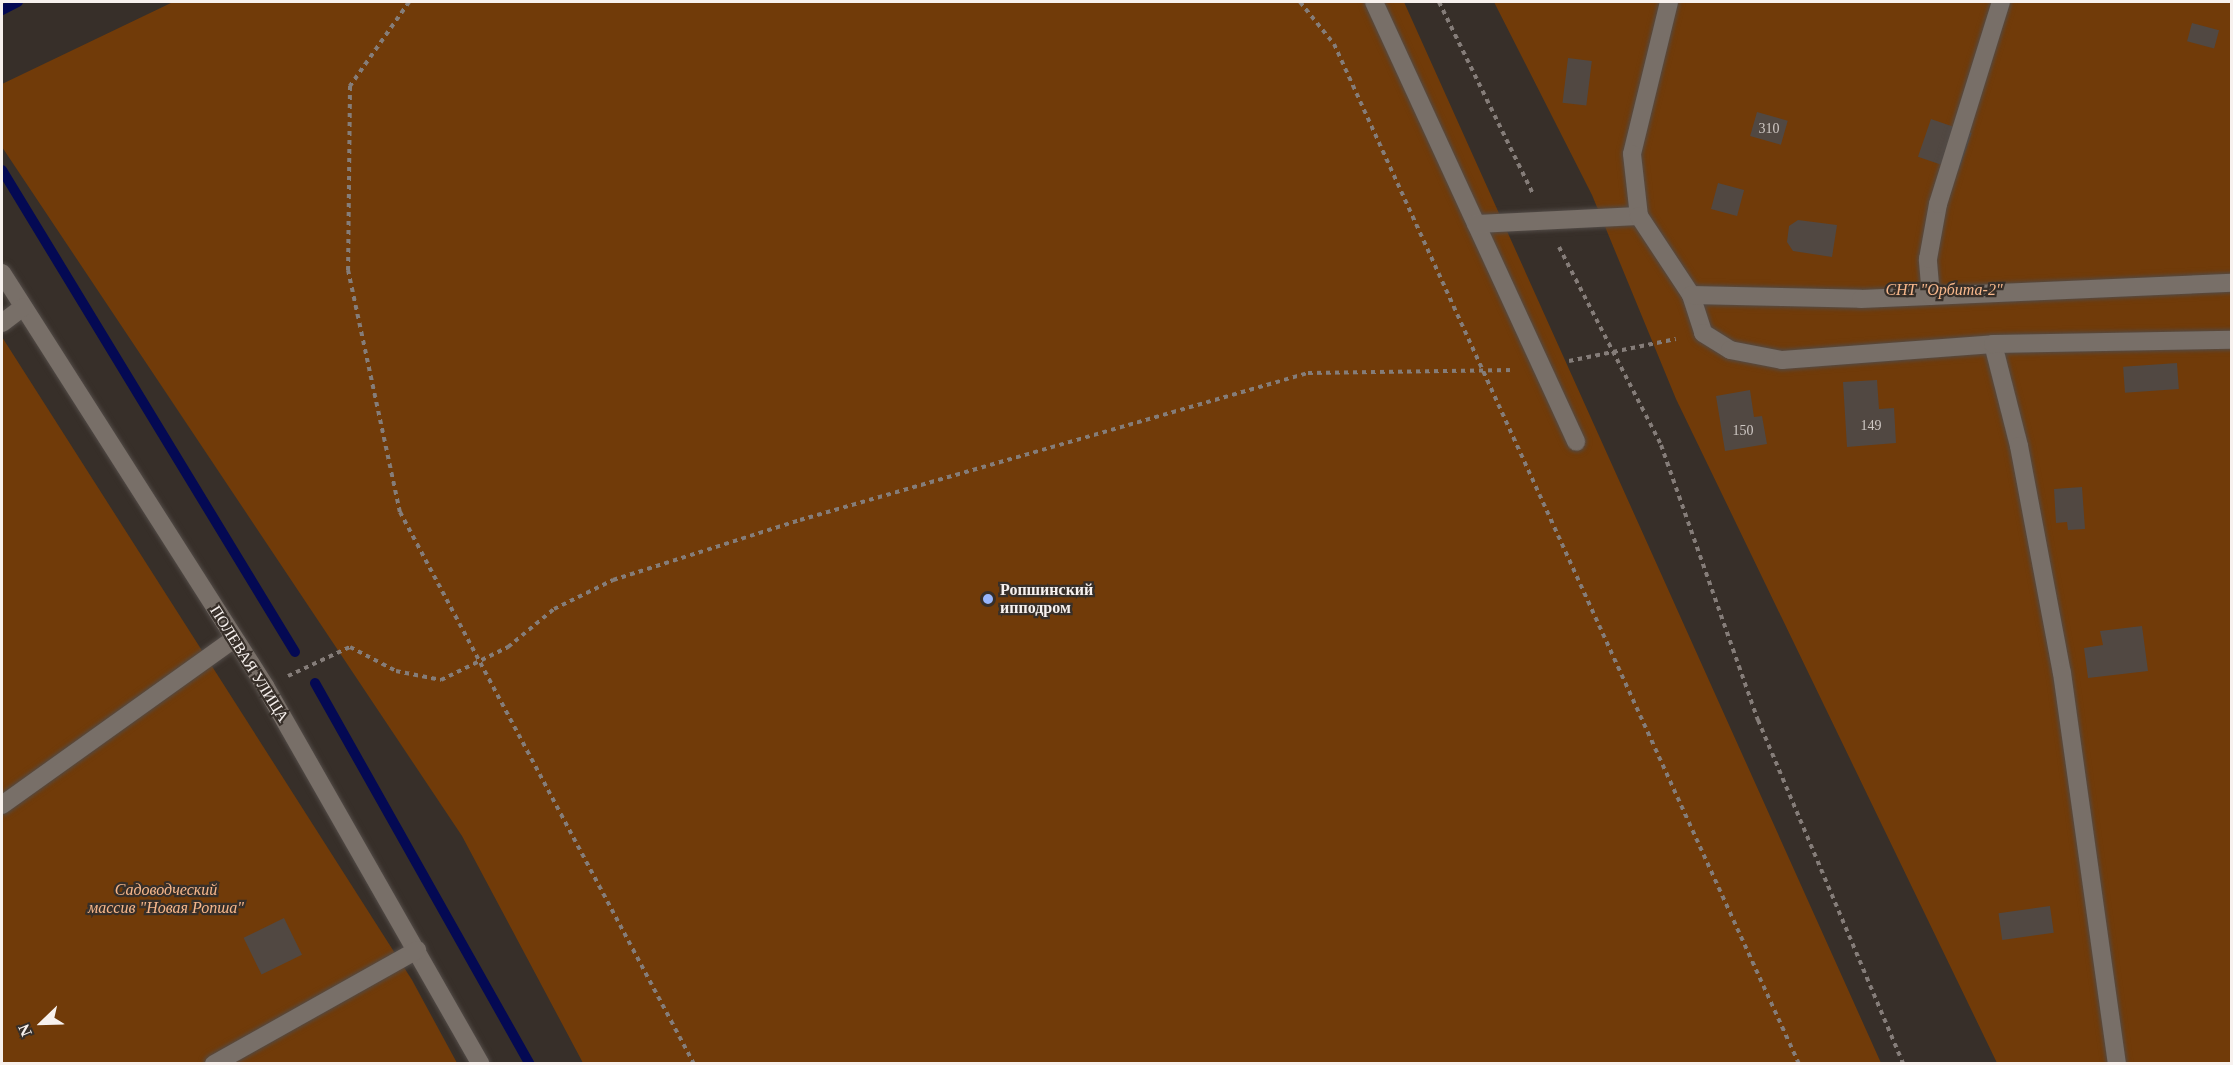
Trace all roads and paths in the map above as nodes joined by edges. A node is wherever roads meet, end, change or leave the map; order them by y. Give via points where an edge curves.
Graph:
1 (409, 2) edge
2 (1300, 2) edge
3 (1374, 2) edge
4 (1439, 2) edge
5 (1669, 2) edge
6 (2001, 2) edge
7 (1639, 216) junction
8 (1547, 222) junction
9 (1476, 224) junction
10 (2, 273) edge
11 (2232, 283) edge
12 (1690, 295) junction
13 (1931, 296) junction
14 (23, 307) junction
15 (2, 323) edge
16 (1703, 333) junction
17 (2232, 340) edge
18 (1993, 344) junction
19 (1613, 353) junction
20 (1541, 366) junction
21 (1483, 371) junction
22 (1576, 442) dead end
23 (234, 639) junction
24 (480, 661) junction
25 (265, 686) junction
26 (2, 806) edge
27 (417, 950) junction
28 (214, 1064) edge
29 (481, 1064) edge
30 (694, 1064) edge
31 (1799, 1064) edge
32 (1903, 1064) edge
33 (2117, 1064) edge

1 - 24 path via 350,86 348,270 400,512
2 - 21 path via 1334,44
3 - 9 street
4 - 8 path
5 - 7 street via 1632,154
6 - 13 street via 1938,204 1928,259
7 - 8 street
7 - 12 street
8 - 9 street
8 - 19 path
9 - 20 street
10 - 14 street, ПОЛЕВАЯ УЛИЦА
11 - 13 street
12 - 13 street via 1861,299
12 - 16 street
14 - 15 street
14 - 23 street, ПОЛЕВАЯ УЛИЦА
16 - 18 street via 1730,350 1782,360
16 - 19 path
17 - 18 street
18 - 33 street via 2019,446 2062,673
19 - 20 path
19 - 32 path via 1661,445 1758,720
20 - 21 path
20 - 22 street
21 - 24 path via 1308,373 1044,448 613,580 554,609 508,647
21 - 31 path
23 - 25 street, ПОЛЕВАЯ УЛИЦА
23 - 26 street
24 - 25 path via 441,680 396,671 350,647
24 - 30 path
25 - 27 street, ПОЛЕВАЯ УЛИЦА
27 - 28 street
27 - 29 street, ПОЛЕВАЯ УЛИЦА

